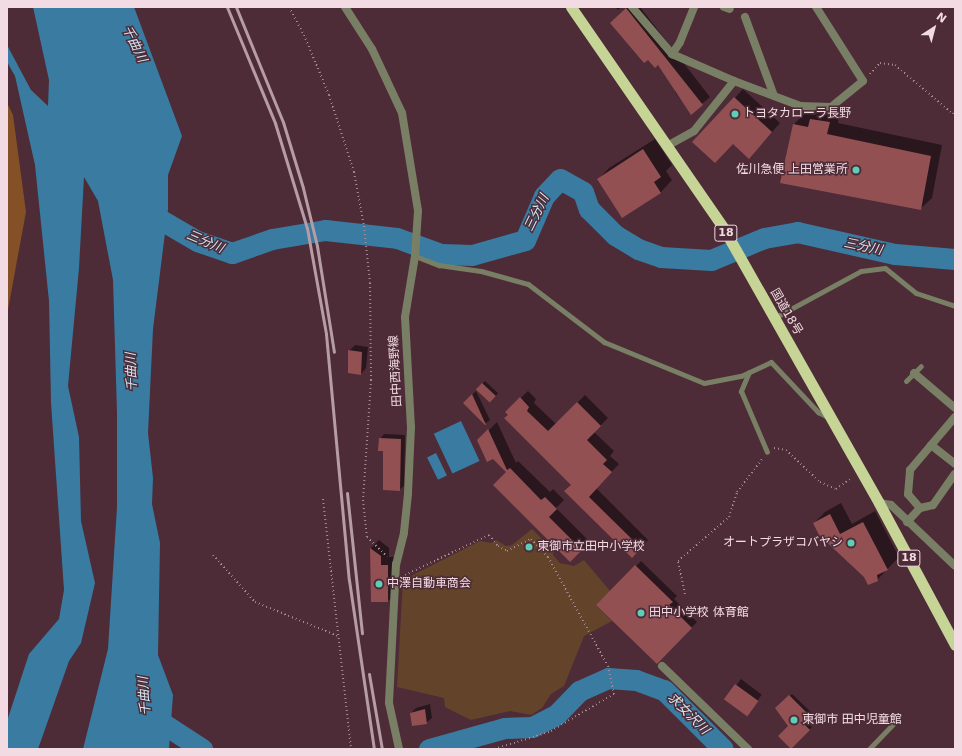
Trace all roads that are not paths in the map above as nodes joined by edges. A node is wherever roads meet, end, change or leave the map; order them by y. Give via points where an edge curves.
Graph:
1 (345, 7) edge
2 (571, 7) edge
3 (632, 7) edge
4 (694, 7) edge
5 (816, 7) edge
6 (745, 17) dead end
7 (672, 54) junction
8 (734, 81) junction
9 (774, 96) junction
10 (667, 146) junction
11 (415, 256) junction
12 (955, 307) edge
13 (774, 318) junction
14 (921, 366) dead end
15 (749, 372) junction
16 (914, 373) junction
17 (906, 381) dead end
18 (955, 408) edge
19 (955, 417) edge
20 (832, 419) junction
21 (931, 445) junction
22 (767, 452) road end
23 (955, 464) edge
24 (955, 474) edge
25 (879, 502) junction
26 (920, 508) junction
27 (908, 522) junction
28 (955, 566) edge
29 (955, 645) edge
30 (662, 666) dead end
31 (894, 723) dead end
32 (399, 749) edge
33 (748, 749) edge
34 (869, 749) edge

1 - 11 street, 田中西海野線 via 372,49 402,113 418,211
2 - 10 highway, 国道18号 / 18
3 - 7 street
4 - 7 street via 680,42
5 - 9 street via 862,81 831,107 800,106
6 - 9 street
7 - 8 street
8 - 9 street
8 - 10 street via 694,131
10 - 13 highway, 国道18号 / 18 via 724,230
11 - 15 lane via 439,265 481,271 528,284 604,342 704,383
11 - 32 street, 田中西海野線 via 405,317 411,426 408,494 404,533 396,564 389,704
12 - 13 lane via 916,293 885,268 861,270
13 - 20 highway, 国道18号 / 18
14 - 16 lane
15 - 20 lane via 771,362 818,412
15 - 22 lane via 741,391
16 - 17 lane
16 - 18 street
19 - 21 street
20 - 25 highway, 国道18号 / 18
21 - 23 street
21 - 26 street via 910,470 908,494
24 - 26 street via 933,505
25 - 27 street via 891,505
25 - 29 highway, 国道18号 / 18
26 - 27 street
27 - 28 street
30 - 33 street
31 - 34 lane

